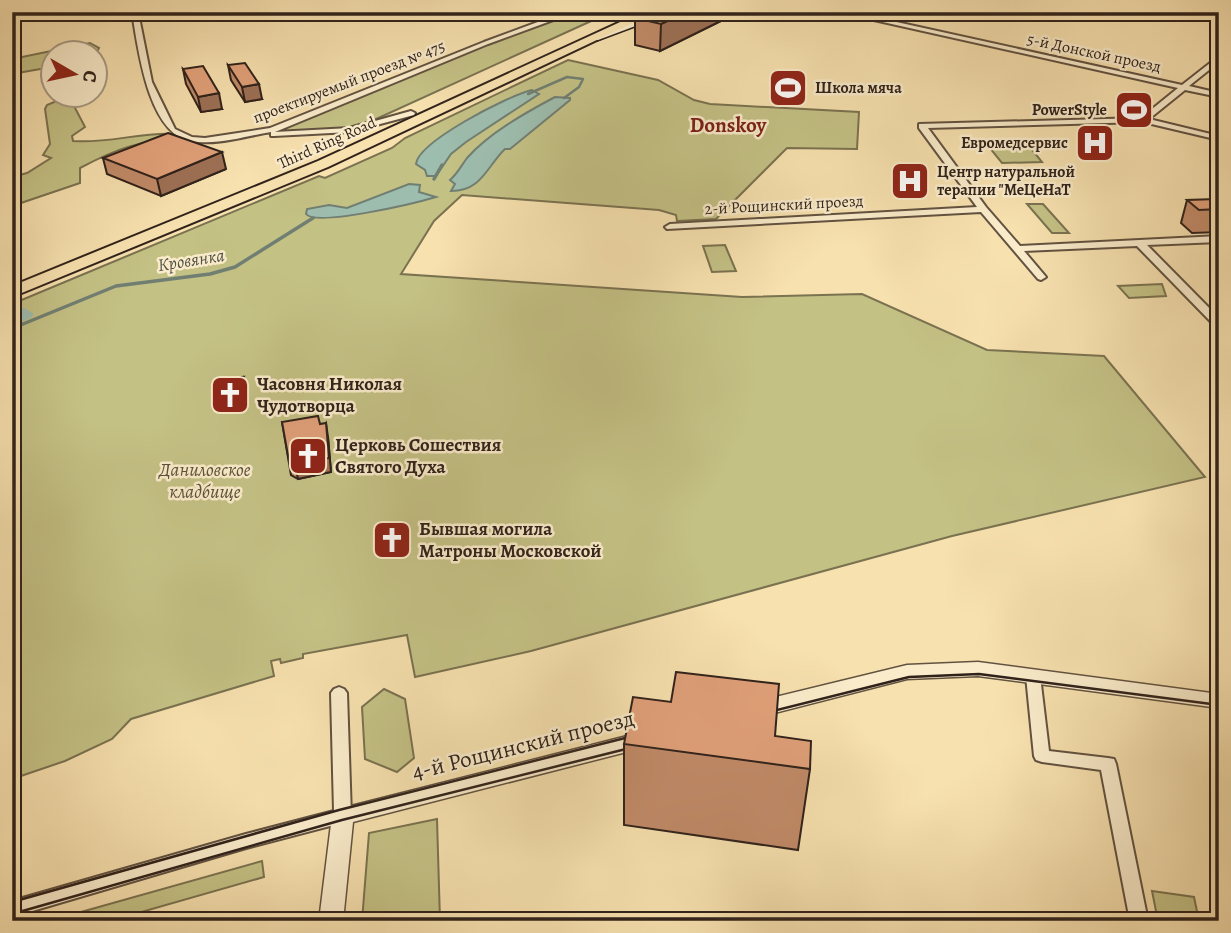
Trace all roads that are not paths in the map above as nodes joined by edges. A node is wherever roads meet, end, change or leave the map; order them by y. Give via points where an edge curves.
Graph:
1 (135, 12) edge
2 (572, 12) edge
3 (629, 12) edge
4 (651, 12) edge
5 (669, 12) edge
6 (841, 12) edge
7 (594, 38) junction
8 (1219, 58) edge
9 (1184, 87) junction
10 (1219, 94) edge
11 (411, 113) junction
12 (1143, 120) junction
13 (1219, 138) edge
14 (230, 139) junction
15 (984, 209) junction
16 (670, 227) dead end
17 (1219, 239) edge
18 (1139, 243) junction
19 (1016, 249) junction
20 (1041, 277) dead end
21 (12, 278) edge
22 (12, 292) edge
23 (1219, 324) edge
24 (1033, 677) junction
25 (339, 692) dead end
26 (1219, 701) edge
27 (743, 713) edge
28 (663, 735) edge
29 (343, 816) junction
30 (12, 909) edge
31 (331, 921) edge
32 (1139, 921) edge

1 - 14 street, проектируемый проезд № 475 via 148,82 172,130 190,139
2 - 14 street, проектируемый проезд № 475 via 272,130
3 - 11 main road, Third Ring Road
4 - 7 main road, Third Ring Road
5 - 7 main road
6 - 9 street, 5-й Донской проезд
7 - 22 main road, Third Ring Road via 323,164
8 - 9 street
9 - 10 street, 5-й Донской проезд
9 - 12 street
11 - 14 street via 350,130
11 - 21 main road, Third Ring Road via 286,169
12 - 13 street
12 - 15 street via 926,125 922,128
15 - 16 street, 2-й Рощинский проезд
15 - 19 street
17 - 18 street
18 - 19 street
18 - 23 street
19 - 20 street
24 - 26 street
24 - 27 street via 978,669 907,672
24 - 32 street via 1042,756 1108,764
25 - 29 street
28 - 29 street, 4-й Рощинский проезд
29 - 30 street, 4-й Рощинский проезд
29 - 31 street

